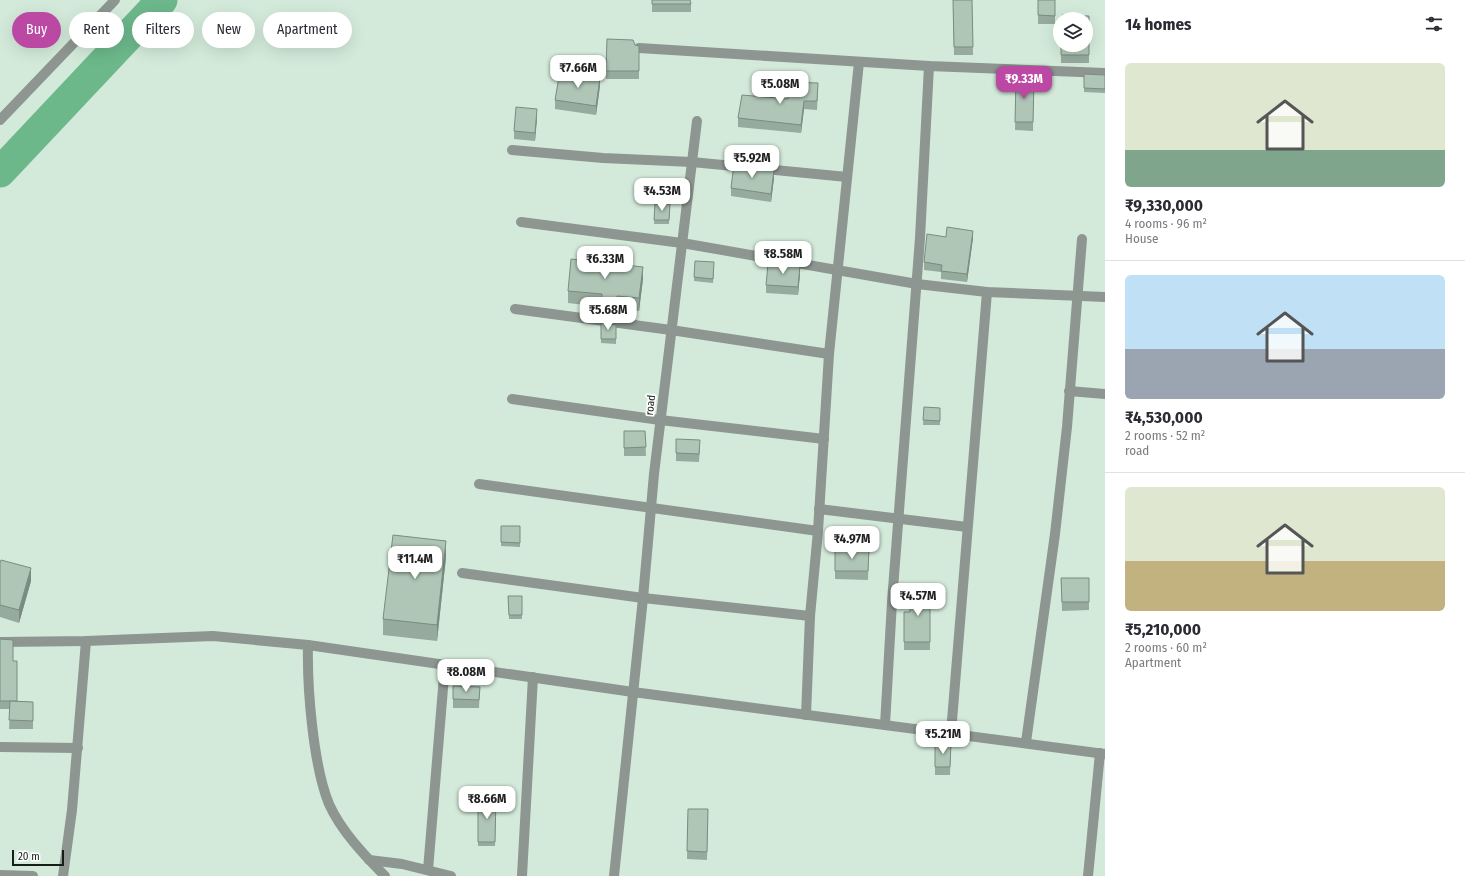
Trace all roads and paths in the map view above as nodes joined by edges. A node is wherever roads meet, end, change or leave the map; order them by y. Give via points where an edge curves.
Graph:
1 (115, 0) edge
2 (640, 48) edge
3 (859, 62) junction
4 (929, 66) junction
5 (1105, 73) edge
6 (0, 120) edge
7 (697, 121) dead end
8 (512, 150) dead end
9 (692, 162) junction
10 (847, 177) junction
11 (520, 222) dead end
12 (1082, 239) dead end
13 (682, 243) junction
14 (838, 271) junction
15 (916, 284) junction
16 (987, 292) junction
17 (1078, 294) junction
18 (1105, 297) edge
19 (515, 309) dead end
20 (671, 330) junction
21 (829, 354) junction
22 (1069, 391) junction
23 (1105, 394) edge
24 (512, 399) dead end
25 (660, 420) junction
26 (824, 439) junction
27 (479, 484) dead end
28 (651, 510) junction
29 (819, 510) junction
30 (900, 519) junction
31 (967, 527) junction
32 (818, 531) junction
33 (462, 573) dead end
34 (643, 598) junction
35 (810, 616) junction
36 (0, 642) edge
37 (86, 642) junction
38 (308, 645) junction
39 (445, 664) junction
40 (533, 677) junction
41 (633, 692) junction
42 (806, 715) junction
43 (886, 725) junction
44 (952, 733) junction
45 (1026, 742) junction
46 (0, 746) edge
47 (78, 748) junction
48 (1102, 753) edge
49 (369, 860) junction
50 (428, 870) junction
51 (0, 875) edge
52 (33, 876) edge
53 (62, 876) edge
54 (385, 876) edge
55 (451, 876) edge
56 (522, 876) edge
57 (614, 876) edge
58 (1088, 876) edge

1 - 6 street
2 - 3 street
3 - 4 street
3 - 10 street
4 - 5 street
4 - 15 street
7 - 9 street, road
8 - 9 street
9 - 10 street
9 - 13 street, road
10 - 14 street
11 - 13 street
12 - 17 street
13 - 14 street
13 - 20 street, road
14 - 15 street
14 - 21 street
15 - 16 street
15 - 30 street
16 - 17 street
16 - 31 street
17 - 18 street
17 - 22 street
19 - 20 street
20 - 21 street
20 - 25 street, road
21 - 26 street
22 - 23 street
22 - 45 street via 1055,534
24 - 25 street
25 - 26 street
25 - 28 street, road
26 - 29 street
27 - 28 street
28 - 32 street
28 - 34 street, road
29 - 30 street
29 - 32 street
30 - 31 street
30 - 43 street via 892,602
31 - 44 street
32 - 35 street
33 - 34 street
34 - 35 street
34 - 41 street, road
35 - 42 street
36 - 37 street
37 - 38 street via 213,636
37 - 47 street
38 - 39 street
38 - 49 street via 312,717 319,766 329,804 342,826
39 - 40 street
39 - 50 street
40 - 41 street
40 - 56 street
41 - 42 street
41 - 57 street, road
42 - 43 street
43 - 44 street
44 - 45 street
45 - 48 street
46 - 47 street
47 - 53 street
48 - 58 street
49 - 50 street
49 - 54 street
50 - 55 street
51 - 52 street

